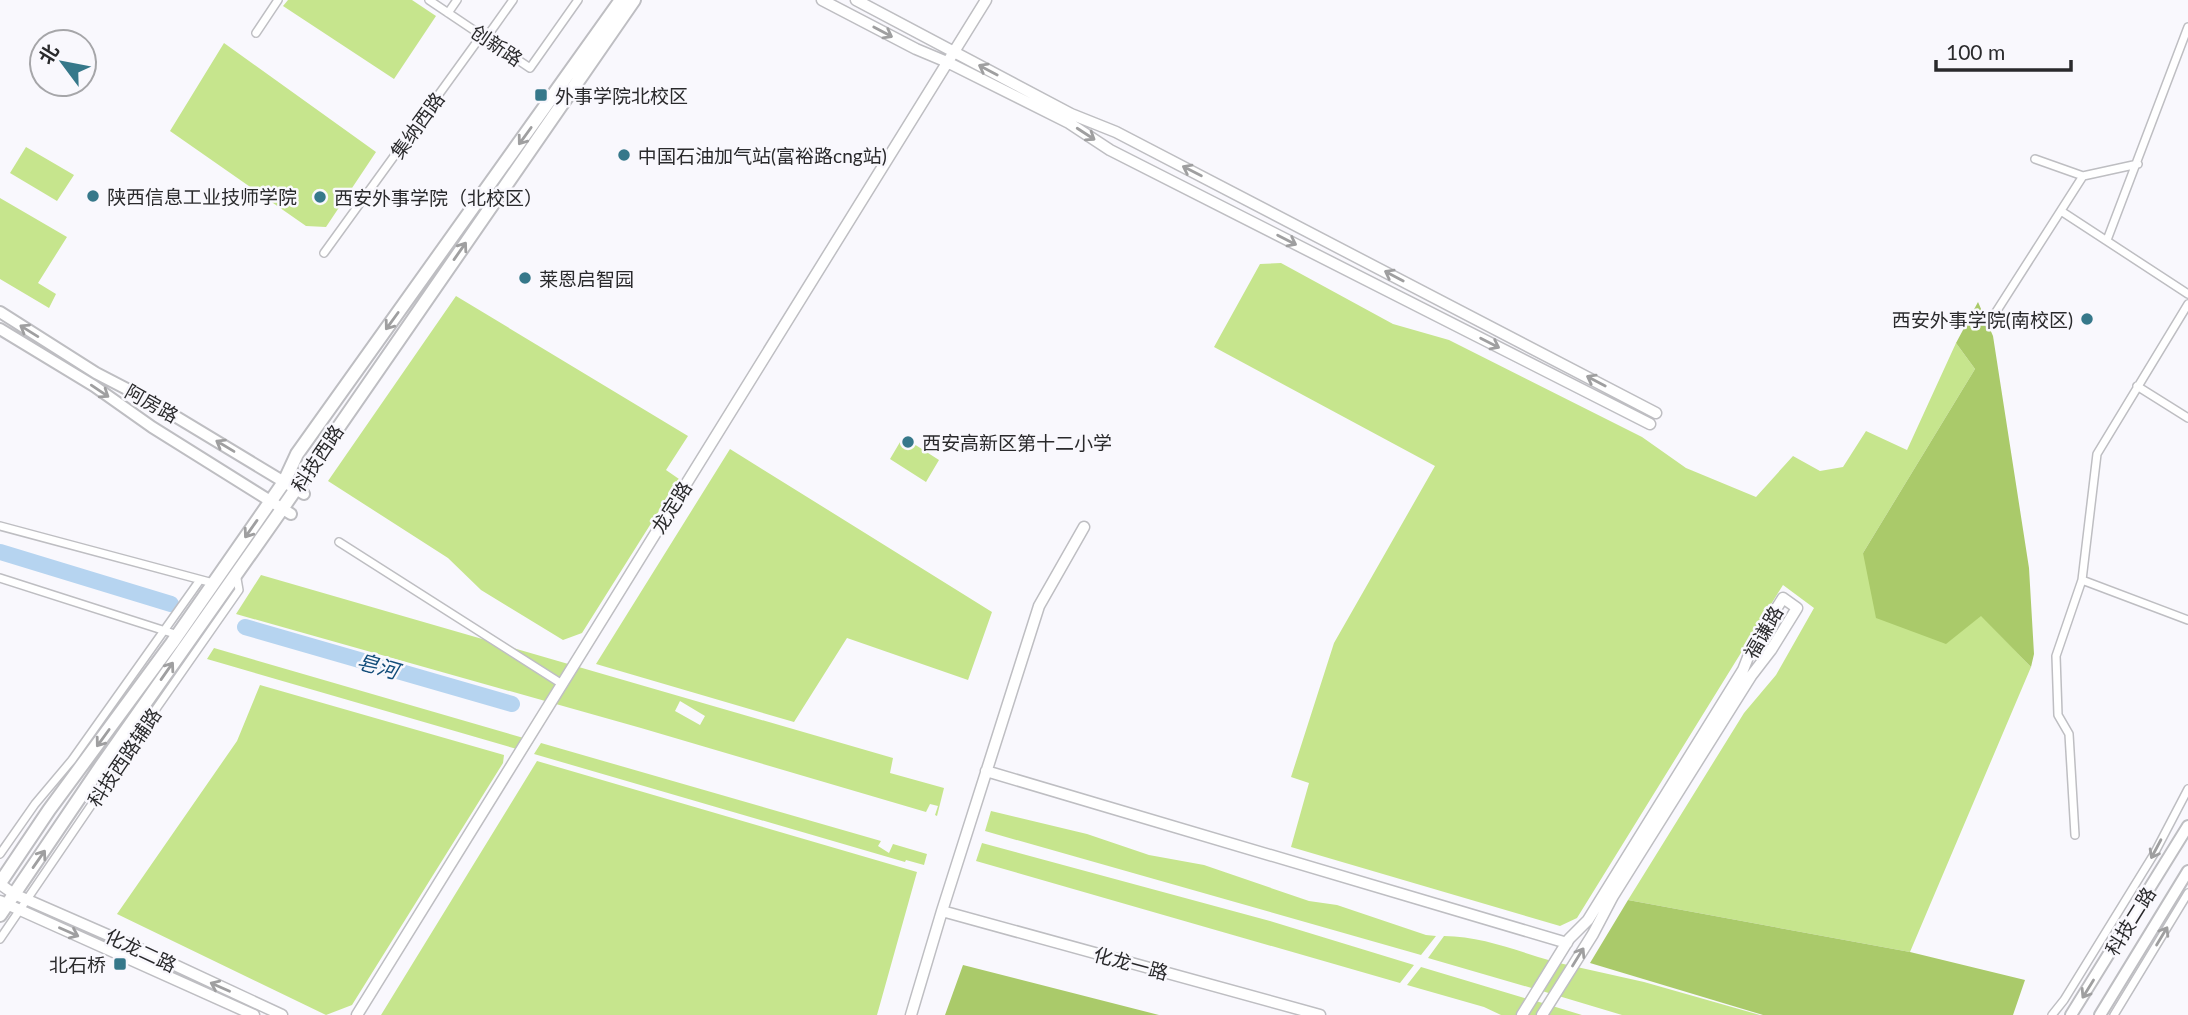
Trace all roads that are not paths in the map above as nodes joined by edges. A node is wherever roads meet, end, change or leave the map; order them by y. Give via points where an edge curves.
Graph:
1 (278, 0) edge
2 (429, 0) edge
3 (457, 0) edge
4 (513, 0) edge
5 (578, 0) edge
6 (621, 0) edge
7 (634, 0) edge
8 (822, 0) edge
9 (856, 0) edge
10 (986, 0) edge
11 (448, 13) junction
12 (2188, 27) edge
13 (256, 33) dead end
14 (486, 38) junction
15 (954, 52) junction
16 (947, 62) junction
17 (2035, 159) dead end
18 (2138, 164) junction
19 (2083, 176) junction
20 (2061, 211) junction
21 (2108, 240) junction
22 (324, 253) dead end
23 (2188, 294) edge
24 (2188, 304) edge
25 (0, 312) edge
26 (1989, 323) dead end
27 (0, 329) edge
28 (2137, 386) junction
29 (1656, 413) dead end
30 (2188, 418) edge
31 (1650, 424) dead end
32 (295, 488) junction
33 (270, 501) junction
34 (286, 511) junction
35 (0, 526) edge
36 (1084, 527) dead end
37 (339, 542) dead end
38 (0, 578) edge
39 (2082, 580) junction
40 (206, 581) junction
41 (2188, 620) edge
42 (164, 630) junction
43 (178, 635) junction
44 (562, 684) junction
45 (986, 771) junction
46 (2188, 789) edge
47 (2188, 826) edge
48 (2075, 835) dead end
49 (0, 854) edge
50 (2188, 871) edge
51 (0, 884) edge
52 (2188, 893) edge
53 (10, 903) edge
54 (19, 910) junction
55 (942, 911) junction
56 (0, 939) edge
57 (1567, 943) junction
58 (254, 1015) edge
59 (282, 1015) edge
60 (358, 1015) edge
61 (911, 1015) edge
62 (1320, 1015) edge
63 (1521, 1015) edge
64 (1542, 1015) edge
65 (2052, 1015) edge
66 (2071, 1015) edge
67 (2100, 1015) edge
68 (2114, 1015) edge

1 - 13 street
2 - 11 street, 创新路
3 - 11 street
4 - 14 street, 集纳西路
5 - 14 street, 创新路 via 530,68
6 -> 32 main road, 科技西路 via 297,454
32 -> 7 main road, 科技西路
8 -> 16 street
9 - 15 street
10 - 15 street, 龙定路
11 - 14 street, 创新路
12 - 18 street
14 - 22 street, 集纳西路 via 476,43
15 - 16 street, 龙定路
29 -> 15 street
16 -> 31 street
16 - 44 street, 龙定路
17 - 19 street
18 - 19 street
18 - 21 street
19 - 20 street
20 - 21 street
20 - 26 street
21 - 23 street
24 - 28 street
32 -> 25 main road, 阿房路
27 -> 33 main road, 阿房路
28 - 30 street
28 - 39 street via 2097,454
32 - 33 main road, 科技西路
32 - 34 main road, 科技西路
33 - 34 main road, 阿房路
33 -> 40 main road, 科技西路
53 -> 34 main road, 科技西路 via 236,573
35 - 40 street
36 - 45 street via 1039,606
37 - 44 street
38 - 42 street
39 - 41 street
39 - 48 street via 2056,656 2059,715 2069,734
40 - 42 street, 科技西路辅路
40 - 43 main road, 科技西路
42 - 43 street
42 - 49 street, 科技西路辅路
43 -> 51 main road, 科技西路
44 - 60 street, 龙定路
45 - 55 street
45 - 57 street
46 -> 65 street via 2154,854
47 -> 66 main road, 科技二路
50 - 67 main road, 科技二路
51 - 53 street, 化龙二路
68 -> 52 street
53 - 54 street, 化龙二路
59 -> 53 street, 化龙二路
54 - 56 street
54 -> 58 street, 化龙二路
55 - 61 street
55 - 62 street, 化龙一路
57 - 63 street, 福谦路
64 -> 57 street, 福谦路 via 1797,608 1783,598 1588,920

